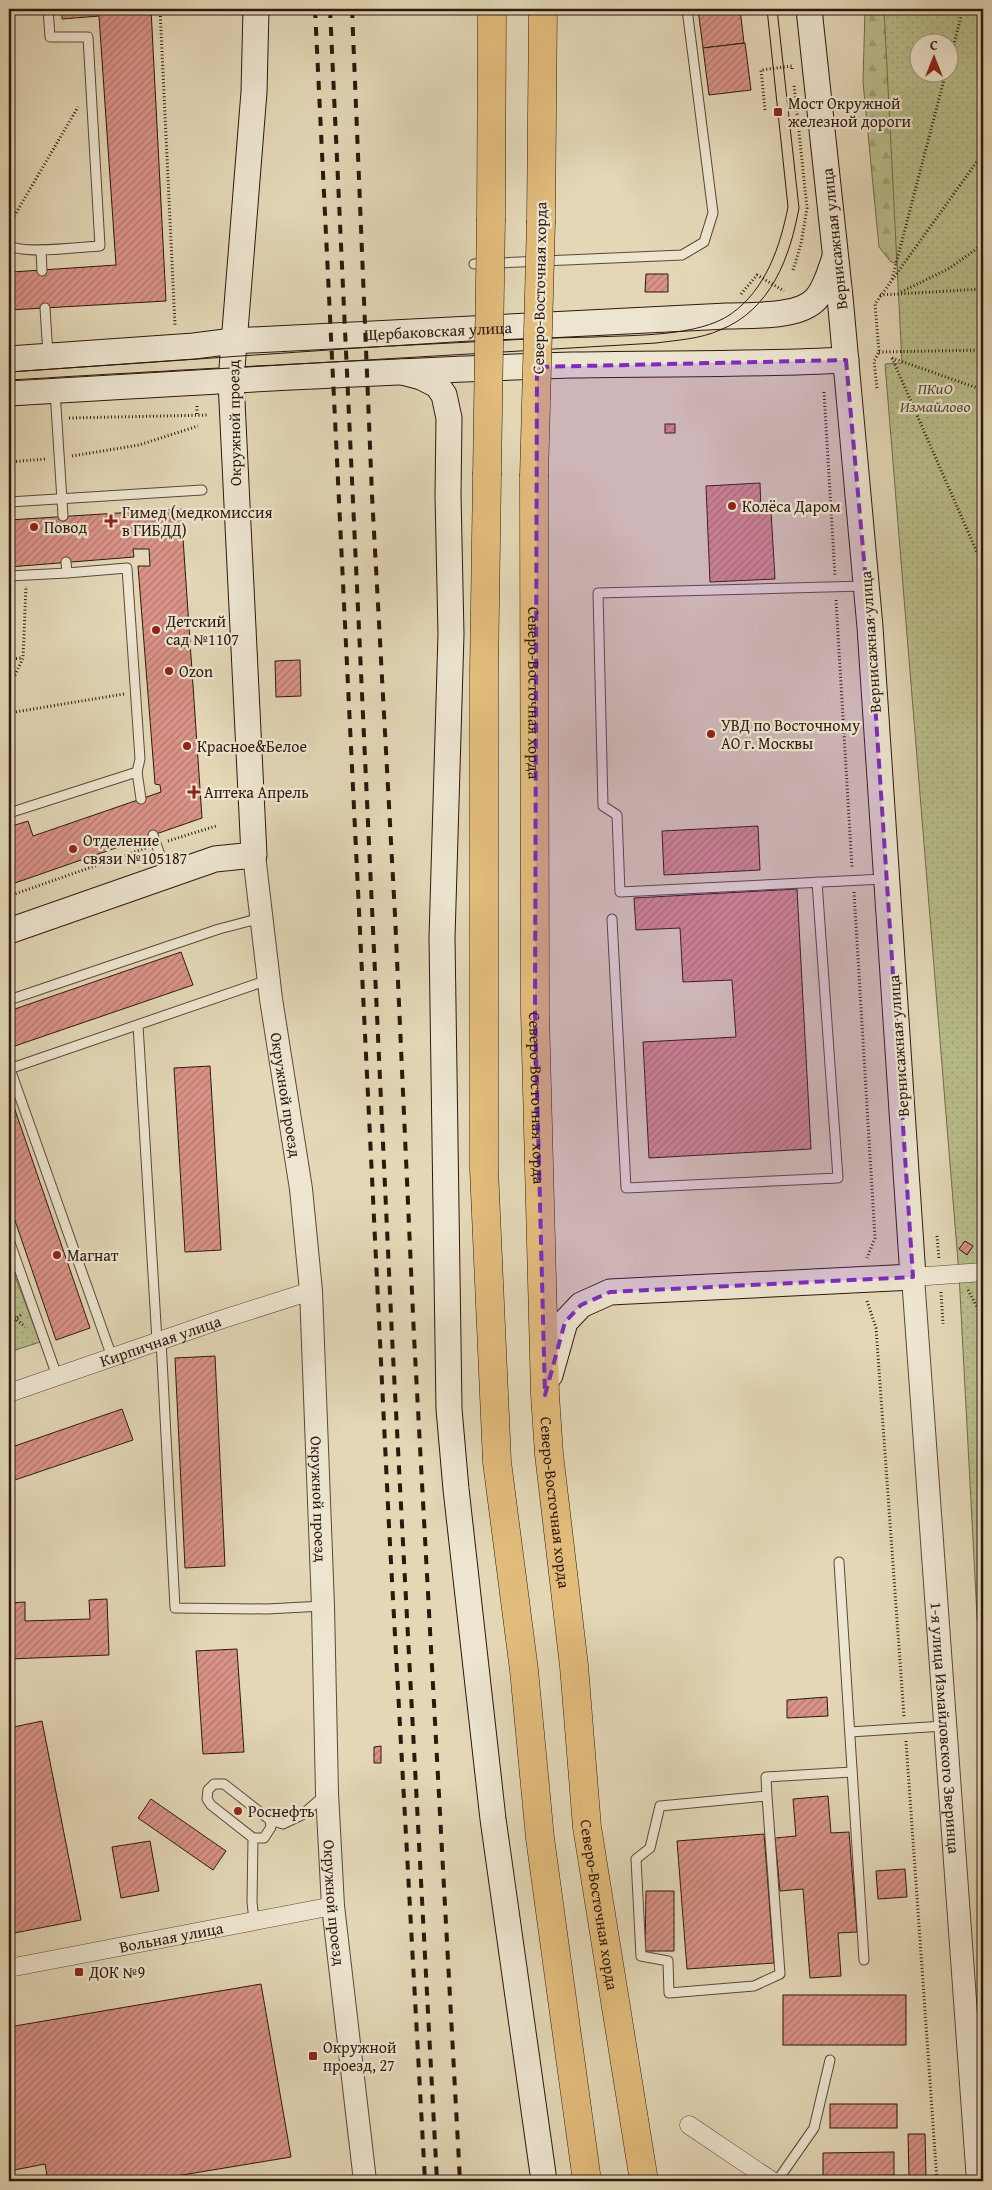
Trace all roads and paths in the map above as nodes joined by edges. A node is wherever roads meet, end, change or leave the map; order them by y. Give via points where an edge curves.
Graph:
1 (48, 9) edge
2 (160, 9) edge
3 (256, 9) edge
4 (492, 9) edge
5 (543, 9) edge
6 (687, 9) edge
7 (809, 9) edge
8 (963, 9) edge
9 (957, 32) edge
10 (943, 82) edge
11 (90, 87) junction
12 (765, 110) dead end
13 (983, 153) edge
14 (9, 225) edge
15 (983, 244) edge
16 (9, 245) edge
17 (41, 250) junction
18 (835, 255) junction
19 (474, 264) dead end
20 (42, 270) dead end
21 (794, 270) dead end
22 (891, 282) junction
23 (983, 289) edge
24 (787, 292) dead end
25 (898, 294) junction
26 (880, 295) junction
27 (733, 297) dead end
28 (45, 308) dead end
29 (175, 326) dead end
30 (233, 341) junction
31 (983, 350) edge
32 (879, 352) junction
33 (888, 354) junction
34 (48, 357) junction
35 (892, 358) junction
36 (9, 359) edge
37 (846, 360) junction
38 (402, 372) junction
39 (231, 381) junction
40 (877, 388) dead end
41 (55, 390) junction
42 (983, 390) edge
43 (824, 392) dead end
44 (9, 393) edge
45 (197, 406) dead end
46 (209, 415) dead end
47 (197, 416) junction
48 (57, 418) junction
49 (198, 426) dead end
50 (60, 458) junction
51 (9, 462) edge
52 (202, 490) dead end
53 (62, 499) junction
54 (9, 502) edge
55 (63, 516) dead end
56 (66, 562) dead end
57 (983, 566) edge
58 (67, 573) junction
59 (27, 575) junction
60 (9, 576) edge
61 (866, 586) junction
62 (835, 588) junction
63 (23, 658) junction
64 (9, 659) edge
65 (9, 688) edge
66 (135, 692) junction
67 (9, 713) edge
68 (137, 772) junction
69 (141, 799) dead end
70 (9, 813) edge
71 (216, 826) dead end
72 (153, 835) dead end
73 (157, 844) junction
74 (254, 855) junction
75 (168, 875) junction
76 (888, 879) junction
77 (853, 881) junction
78 (817, 882) junction
79 (9, 896) edge
80 (261, 918) junction
81 (612, 919) dead end
82 (9, 931) edge
83 (268, 980) junction
84 (9, 1000) edge
85 (138, 1025) junction
86 (9, 1069) edge
87 (937, 1236) dead end
88 (9, 1240) edge
89 (867, 1259) dead end
90 (939, 1260) dead end
91 (983, 1272) edge
92 (959, 1274) junction
93 (913, 1277) junction
94 (940, 1285) dead end
95 (312, 1291) junction
96 (983, 1318) edge
97 (943, 1324) dead end
98 (159, 1340) junction
99 (112, 1357) junction
100 (57, 1376) junction
101 (9, 1393) edge
102 (545, 1395) junction
103 (839, 1562) dead end
104 (323, 1606) junction
105 (945, 1726) junction
106 (850, 1732) junction
107 (852, 1772) junction
108 (327, 1793) junction
109 (767, 1796) junction
110 (270, 1820) junction
111 (253, 1838) junction
112 (339, 1906) junction
113 (254, 1922) junction
114 (864, 1960) dead end
115 (9, 1968) edge
116 (830, 2060) dead end
117 (688, 2125) dead end
118 (365, 2181) edge
119 (544, 2181) edge
120 (587, 2181) edge
121 (644, 2181) edge
122 (772, 2181) edge
123 (778, 2181) edge
124 (978, 2181) edge

1 - 11 lane via 50,37 88,37
2 - 29 path
3 - 30 main road, Окружной проезд via 254,92
4 - 120 main road, bridge via 484,672 484,1169 497,1462 524,1670 540,1838
5 - 102 main road, Северо-Восточная хорда, bridge via 534,476 535,1012
6 - 19 lane via 712,213 704,242 682,255
7 - 18 main road, Вернисажная улица
8 - 9 path
10 - 22 path
11 - 14 path
11 - 17 lane via 100,246
12 - 21 path via 761,70 792,66 807,208
13 - 22 path
15 - 25 path via 950,268
16 - 17 lane via 14,249
17 - 20 lane
18 - 30 main road, Щербаковская улица via 817,298 792,311
18 - 37 main road, Вернисажная улица
22 - 26 path
23 - 25 path
24 - 27 path via 758,275 740,295
25 - 26 path
26 - 32 path via 875,304
28 - 34 lane
30 - 34 main road, Щербаковская улица
30 - 39 main road, Окружной проезд
31 - 33 path
32 - 33 path
32 - 40 path via 874,361
33 - 35 path
34 - 36 main road, Щербаковская улица
35 - 42 path
35 - 57 path
37 - 38 main road
37 - 61 main road, Вернисажная улица
38 - 39 main road
38 - 119 main road via 436,385 444,395 449,418 451,634 442,938 449,1409 493,1819
39 - 41 main road
39 - 74 main road, Окружной проезд
41 - 44 main road
41 - 48 lane
43 - 62 path
45 - 47 path
46 - 47 path
47 - 48 path
48 - 50 lane
49 - 50 path via 139,445
50 - 51 path
50 - 53 lane
52 - 53 lane
53 - 54 lane
53 - 55 lane
56 - 58 lane
58 - 59 lane
58 - 66 lane via 127,568
59 - 60 lane
59 - 63 path
61 - 62 lane
61 - 76 main road, Вернисажная улица
62 - 77 path
62 - 78 lane via 598,593 603,806 616,816 620,892
63 - 64 path
63 - 65 path
66 - 67 path
66 - 68 lane via 140,759
68 - 69 lane
68 - 70 lane
71 - 73 path
72 - 73 lane
73 - 75 lane
73 - 79 path
74 - 75 main road via 216,859
74 - 80 street, Окружной проезд
75 - 82 main road
76 - 77 lane
76 - 93 main road, Вернисажная улица
77 - 78 lane
77 - 89 path via 875,1238
78 - 81 lane via 838,1178 626,1188
80 - 83 street, Окружной проезд
80 - 84 lane via 219,929
83 - 85 lane
83 - 95 street, Окружной проезд via 302,1189
85 - 86 lane
85 - 98 lane
86 - 99 lane
87 - 90 path
88 - 100 lane
91 - 92 street
92 - 93 street
92 - 96 path
93 - 102 main road via 610,1292 581,1306 565,1322
93 - 105 street, 1-я улица Измайловского Зверинца
94 - 97 path
95 - 98 street, Кирпичная улица
95 - 104 street, Окружной проезд
98 - 99 street, Кирпичная улица
98 - 104 lane via 175,1608
99 - 100 street, Кирпичная улица
100 - 101 street, Кирпичная улица
102 - 121 main road, Северо-Восточная хорда via 588,1827
103 - 106 lane
104 - 108 street, Окружной проезд
105 - 106 lane
105 - 124 street, 1-я улица Измайловского Зверинца
106 - 107 lane
107 - 109 lane via 766,1777
107 - 114 lane
108 - 110 lane via 302,1815 283,1824
108 - 112 street, Окружной проезд
109 - 109 lane via 780,1974 754,1986 669,1993 668,1961 641,1956 636,1859 650,1848 660,1806
110 - 111 lane via 271,1827 264,1838
110 - 111 lane via 224,1784 214,1784 208,1790 207,1799 211,1805
111 - 113 lane
112 - 113 street, Вольная улица
112 - 118 street, Окружной проезд
113 - 115 street, Вольная улица
116 - 123 lane via 814,2128
117 - 122 street

